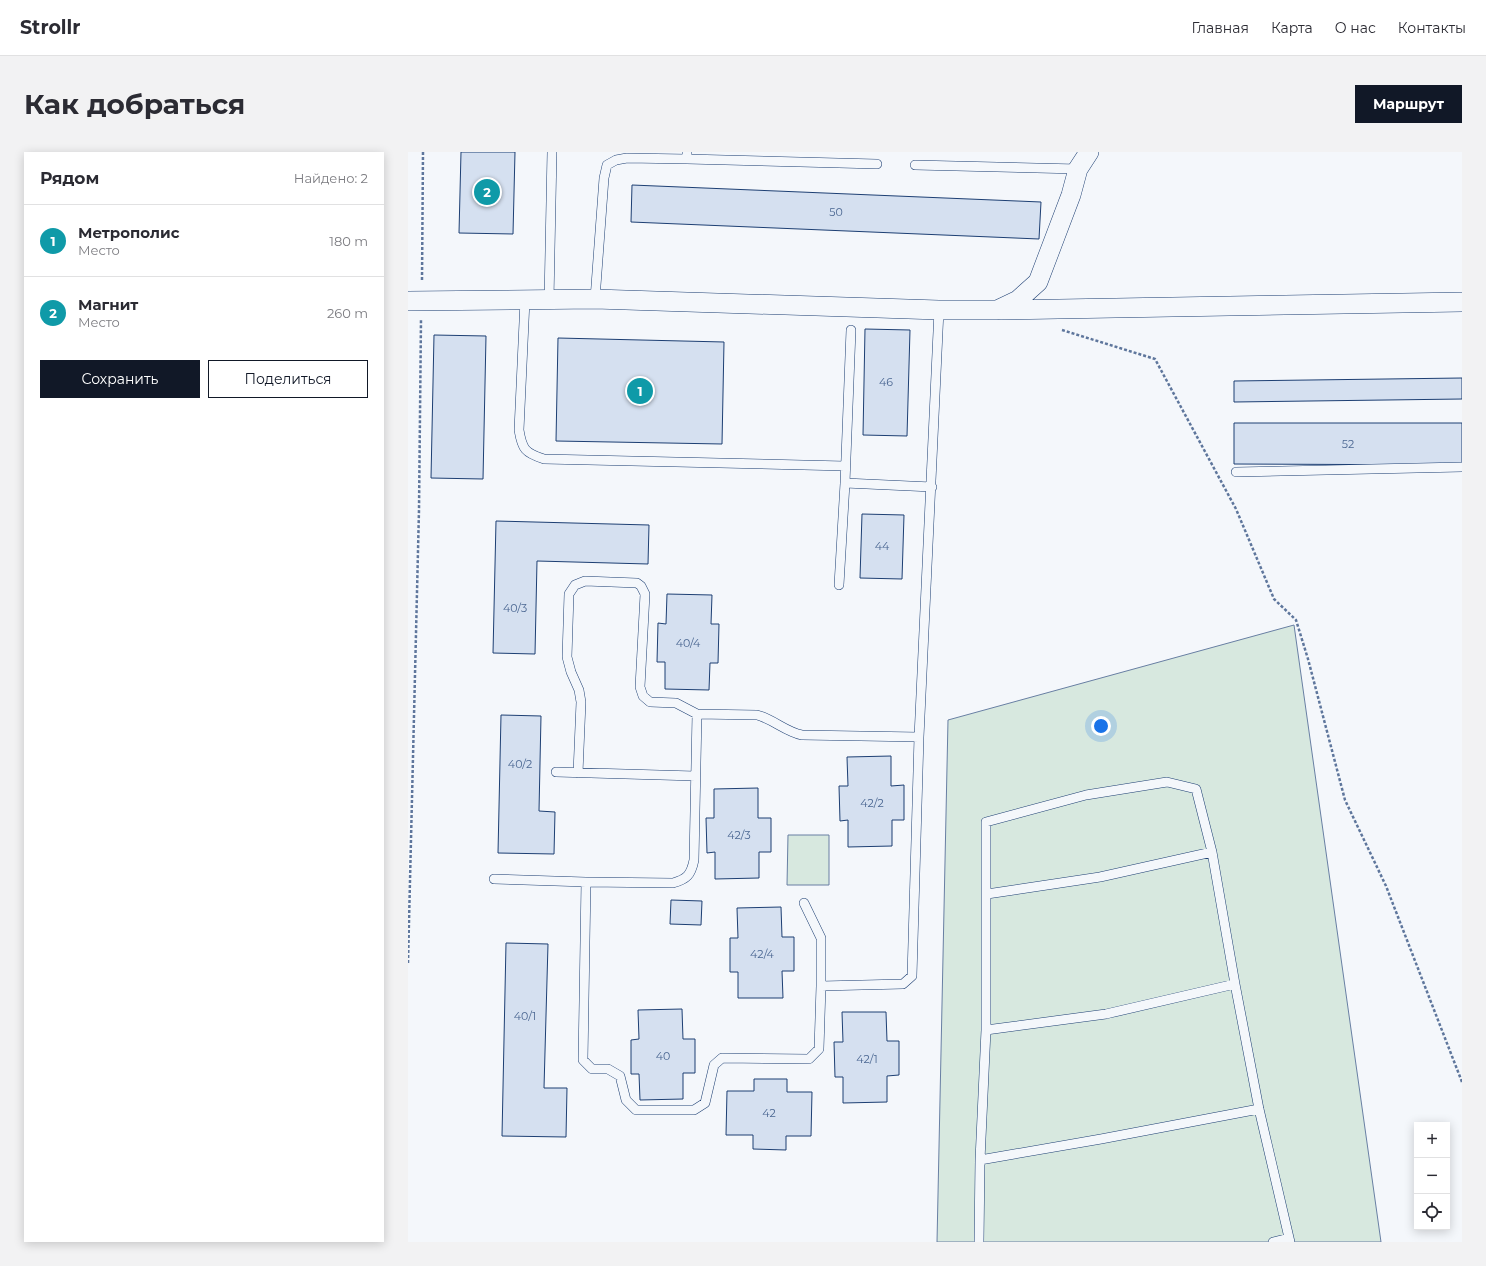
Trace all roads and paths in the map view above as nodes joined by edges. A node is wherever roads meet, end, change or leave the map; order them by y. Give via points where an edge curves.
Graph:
1 (423, 152) edge
2 (552, 152) edge
3 (1089, 152) edge
4 (687, 155) edge
5 (877, 164) dead end
6 (915, 165) dead end
7 (1078, 169) junction
8 (595, 299) junction
9 (525, 300) junction
10 (548, 300) junction
11 (415, 301) edge
12 (1462, 302) edge
13 (939, 310) junction
14 (997, 310) junction
15 (1057, 329) dead end
16 (851, 330) dead end
17 (845, 466) junction
18 (1462, 467) edge
19 (1236, 472) dead end
20 (845, 483) junction
21 (932, 487) junction
22 (839, 585) dead end
23 (697, 714) junction
24 (919, 737) junction
25 (556, 772) dead end
26 (578, 773) junction
27 (696, 776) junction
28 (1212, 852) junction
29 (494, 879) dead end
30 (586, 882) junction
31 (986, 894) junction
32 (804, 903) dead end
33 (408, 963) edge
34 (1235, 984) junction
35 (821, 986) junction
36 (986, 1030) junction
37 (1462, 1082) edge
38 (1259, 1109) junction
39 (980, 1160) junction
40 (1290, 1240) edge
41 (979, 1242) edge
42 (1273, 1242) edge

1 - 11 path
2 - 10 lane
3 - 7 street
4 - 5 lane
4 - 8 lane via 627,158 607,165
6 - 7 lane
7 - 14 street via 1071,195 1038,282 1018,300
8 - 10 street
8 - 13 street
9 - 10 street
9 - 11 street
9 - 17 lane via 519,430 522,444 531,455 544,459
11 - 33 path via 418,526
12 - 14 street
13 - 14 street
13 - 21 lane
15 - 37 path via 1155,359 1236,509 1274,599 1296,620 1345,800 1386,886
16 - 17 lane
17 - 20 lane
18 - 19 lane
20 - 21 lane
20 - 22 lane
21 - 24 lane
23 - 24 lane via 757,715 767,717 802,735
23 - 26 lane via 676,703 650,702 643,696 640,687 645,594 641,586 636,583 585,581 575,585 569,594 567,657 581,702
23 - 27 lane
24 - 35 lane via 912,976 903,984
25 - 26 lane
26 - 27 lane
27 - 30 lane via 694,860 692,870 683,880 673,883
28 - 31 lane via 1100,877
28 - 31 lane via 1196,789 1167,782 1086,795 986,822
28 - 34 lane
29 - 30 lane
30 - 35 lane via 583,1060 592,1068 608,1068 620,1076 626,1100 636,1110 694,1110 705,1103 714,1065 722,1058 809,1059 819,1049
31 - 36 lane
32 - 35 lane via 822,938
34 - 36 lane via 1106,1014
34 - 38 lane
36 - 39 lane
38 - 39 lane
38 - 40 lane
39 - 41 lane
40 - 42 lane

